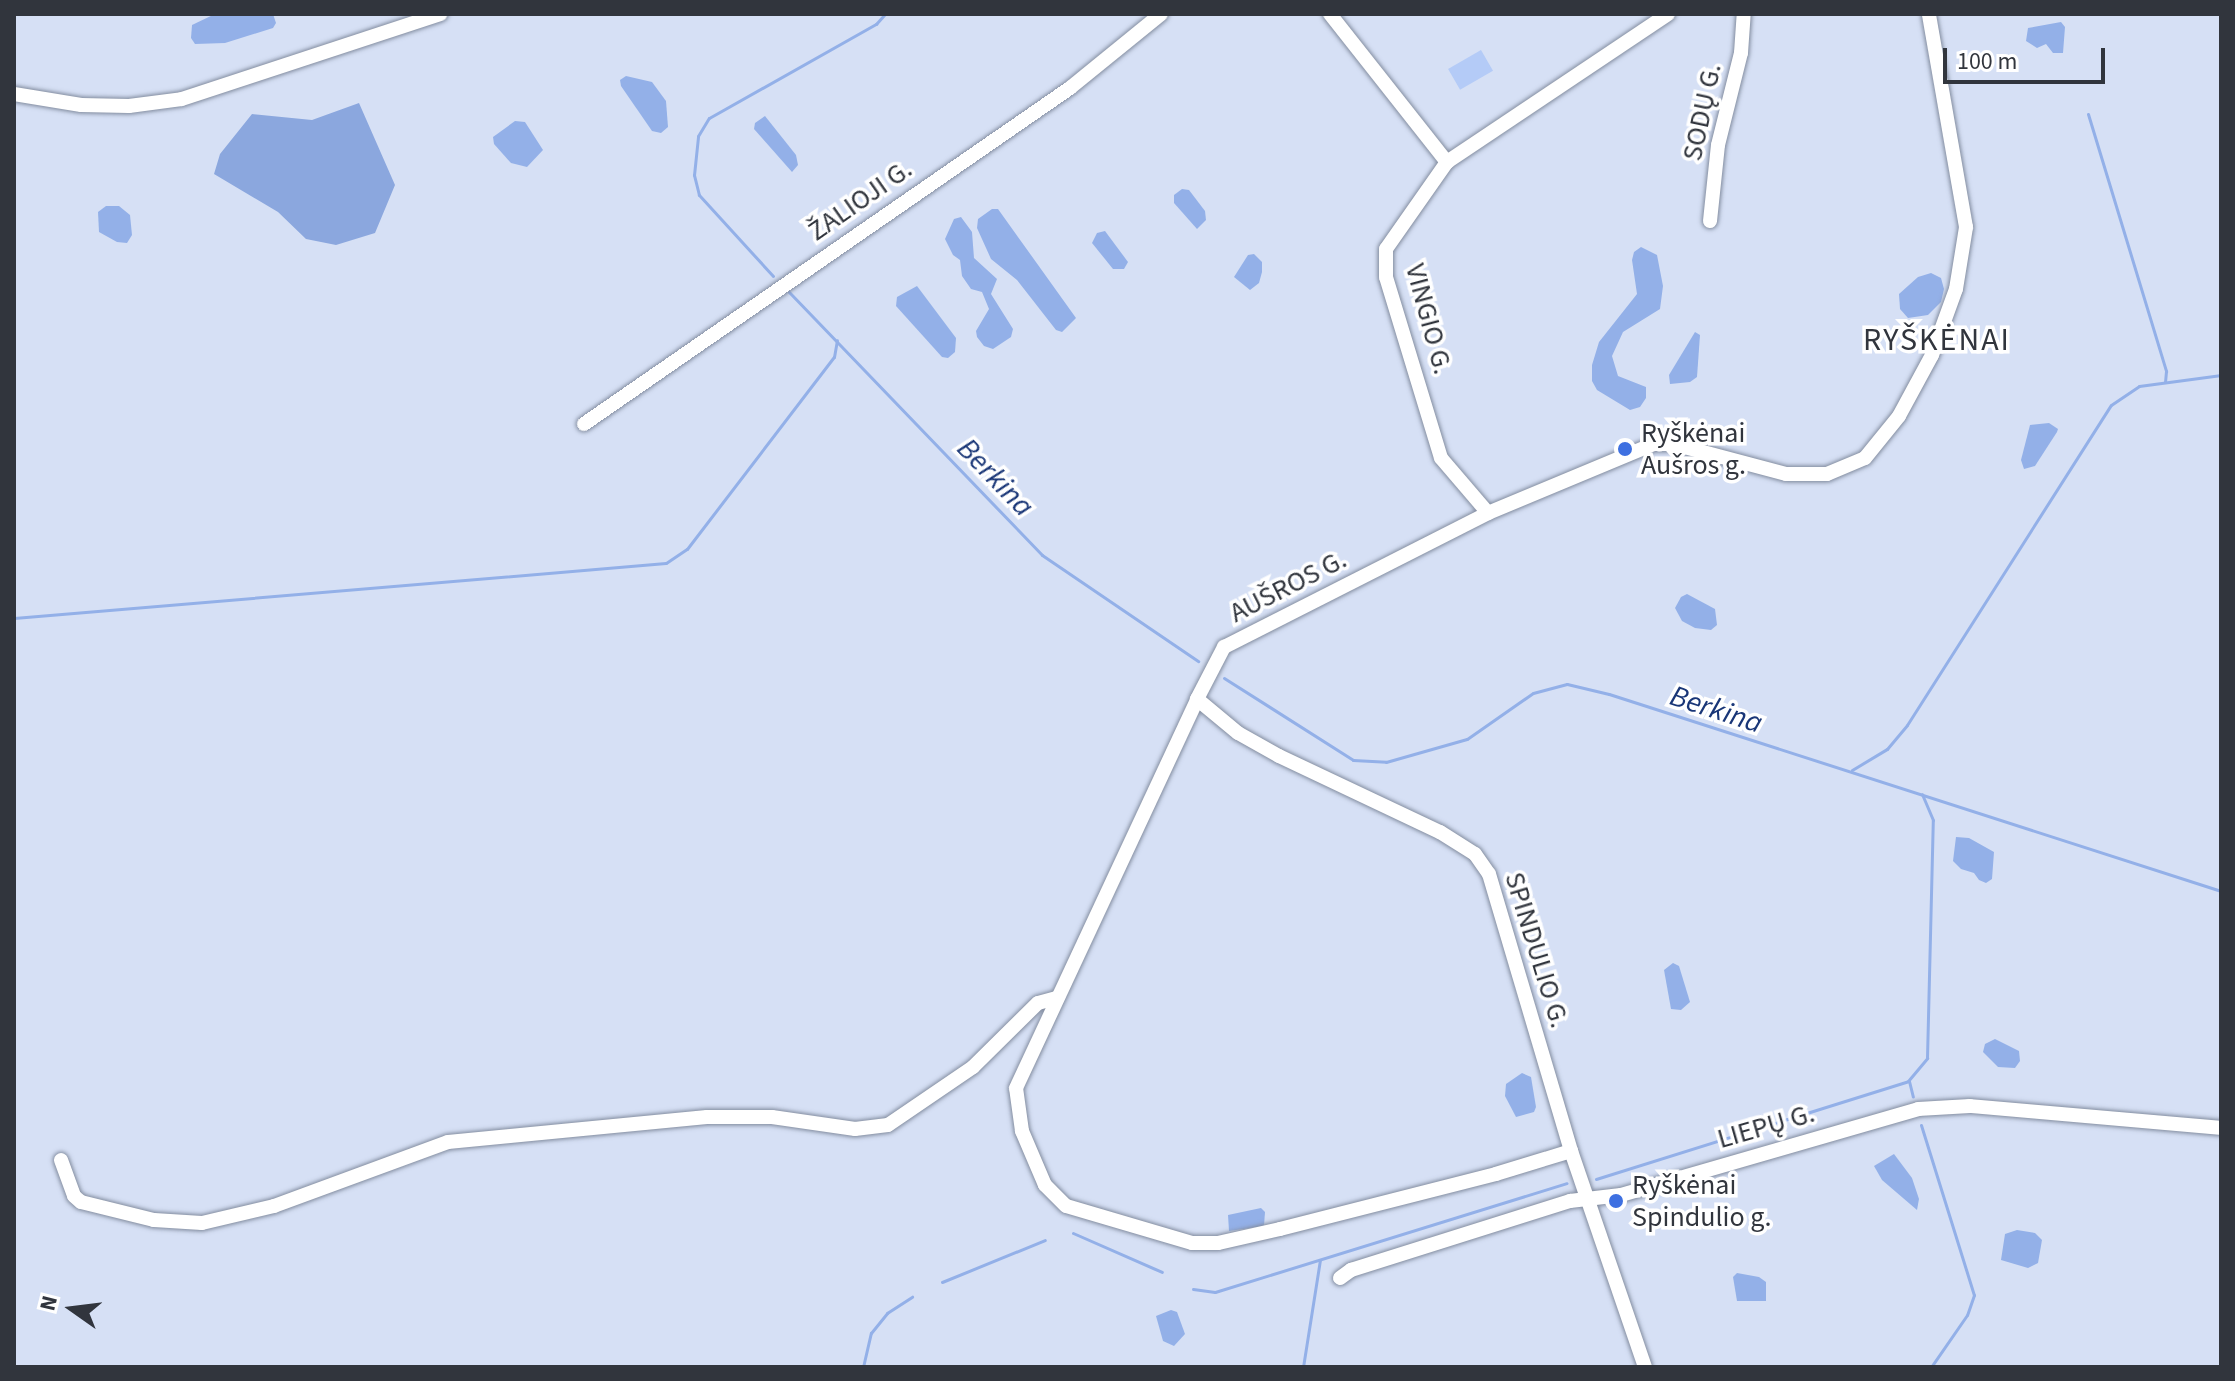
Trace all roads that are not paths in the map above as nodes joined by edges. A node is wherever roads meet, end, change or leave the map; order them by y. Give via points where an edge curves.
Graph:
1 (440, 14) edge
2 (1161, 14) edge
3 (1330, 14) edge
4 (1668, 14) edge
5 (1744, 14) edge
6 (1929, 14) edge
7 (14, 94) edge
8 (1447, 162) junction
9 (1710, 221) dead end
10 (584, 424) dead end
11 (1488, 513) junction
12 (1197, 699) junction
13 (1057, 998) junction
14 (2221, 1128) edge
15 (1571, 1151) junction
16 (61, 1160) dead end
17 (1586, 1196) junction
18 (1340, 1278) dead end
19 (1645, 1367) edge

1 - 7 street via 182,99 81,105
2 - 10 street, ŽALIOJI G. via 1070,88
3 - 8 street
4 - 8 street, VINGIO G.
5 - 9 street, SODŲ G. via 1741,53 1718,145
6 - 11 street, AUŠROS G. via 1966,227 1956,289 1932,355 1899,416 1865,458 1827,474 1786,474 1673,444 1654,444
8 - 11 street, VINGIO G. via 1386,249 1386,277 1441,458
11 - 12 street, AUŠROS G. via 1224,647
12 - 13 street, AUŠROS G.
12 - 15 street, SPINDULIO G. via 1238,733 1279,756 1440,832 1475,854 1489,874
13 - 15 street, AUŠROS G. via 1016,1088 1022,1131 1045,1185 1066,1206 1174,1239 1218,1243
13 - 16 street via 1038,1003 973,1067 888,1125 855,1129 772,1117 707,1117 448,1142 274,1206 202,1223 154,1220 81,1202
14 - 17 street, LIEPŲ G. via 1970,1106 1918,1109 1621,1195
15 - 17 street, SPINDULIO G.
17 - 18 street, LIEPŲ G. via 1351,1270
17 - 19 street, SPINDULIO G.

